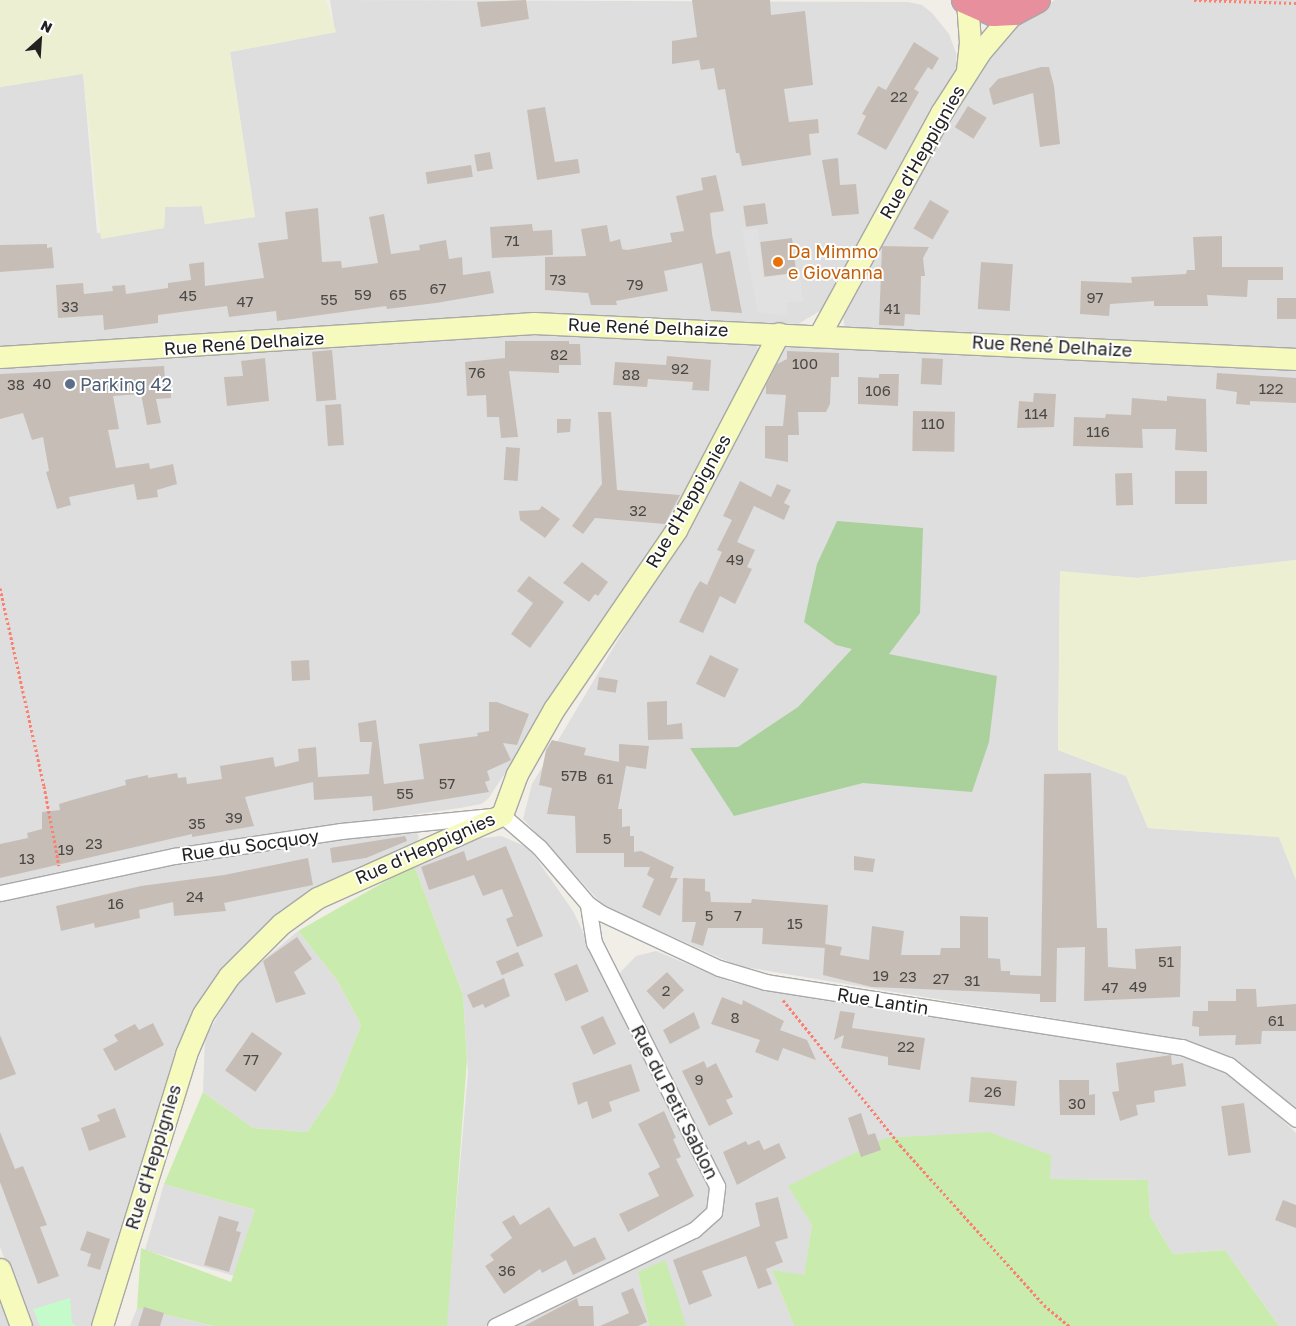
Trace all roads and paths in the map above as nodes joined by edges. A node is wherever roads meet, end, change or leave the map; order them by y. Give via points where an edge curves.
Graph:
1 (1037, 0) edge
2 (1194, 0) edge
3 (966, 1) edge
4 (1296, 3) edge
5 (1014, 12) junction
6 (966, 75) junction
7 (779, 333) junction
8 (820, 334) junction
9 (0, 357) edge
10 (1296, 360) edge
11 (0, 588) edge
12 (502, 814) junction
13 (62, 880) junction
14 (0, 893) edge
15 (588, 904) junction
16 (766, 982) junction
17 (1296, 1119) edge
18 (0, 1269) edge
19 (21, 1326) edge
20 (102, 1326) edge
21 (496, 1326) edge
22 (1069, 1326) edge

1 - 5 highway
2 - 4 path
3 - 5 highway via 994,13
3 - 6 street, Rue d'Heppignies via 970,42
5 - 6 street, Rue d'Heppignies
6 - 8 street, Rue d'Heppignies via 933,126
7 - 8 street, Rue René Delhaize
7 - 9 street, Rue René Delhaize via 534,323
7 - 12 street, Rue d'Heppignies via 676,530 554,709 518,774
8 - 10 street, Rue René Delhaize
11 - 13 path
12 - 13 street, Rue du Socquoy via 341,831 182,855
12 - 15 street, Rue Lantin via 539,847
12 - 20 street, Rue d'Heppignies via 317,898 275,929 229,976 204,1014 186,1054
13 - 14 street, Rue du Socquoy
15 - 16 street, Rue Lantin via 674,949 719,968
15 - 21 street, Rue du Petit Sablon via 594,943 717,1186 714,1212 694,1230
16 - 17 street, Rue Lantin via 1182,1047 1229,1065
16 - 22 path via 900,1145 1044,1305
18 - 19 street

